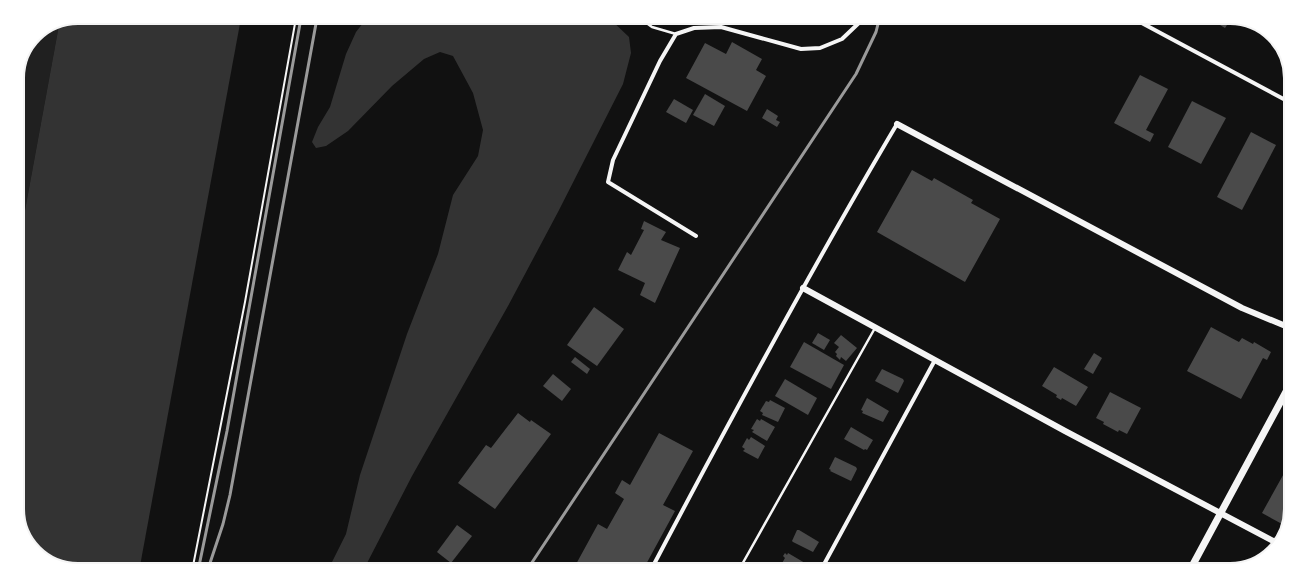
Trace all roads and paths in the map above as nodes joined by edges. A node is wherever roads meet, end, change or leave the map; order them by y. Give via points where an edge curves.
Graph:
1 (295, 24) edge
2 (648, 24) edge
3 (858, 24) edge
4 (1144, 24) edge
5 (676, 34) junction
6 (1284, 99) edge
7 (897, 124) joint
8 (696, 236) dead end
9 (803, 288) junction
10 (1284, 325) edge
11 (876, 328) junction
12 (935, 360) junction
13 (1284, 395) edge
14 (1220, 513) junction
15 (1274, 541) edge
16 (194, 563) edge
17 (655, 563) edge
18 (743, 563) edge
19 (825, 563) edge
20 (1194, 563) edge

1 - 16 path via 245,302
2 - 5 lane
3 - 5 street via 842,39 820,48 801,49 721,27 694,28
4 - 6 street
5 - 8 street via 660,61 614,160 608,182
7 - 9 street
7 - 10 street via 1242,308
9 - 11 street
9 - 17 street
11 - 12 street
11 - 18 lane
12 - 14 street
12 - 19 street
13 - 14 main road
14 - 15 street
14 - 20 main road

